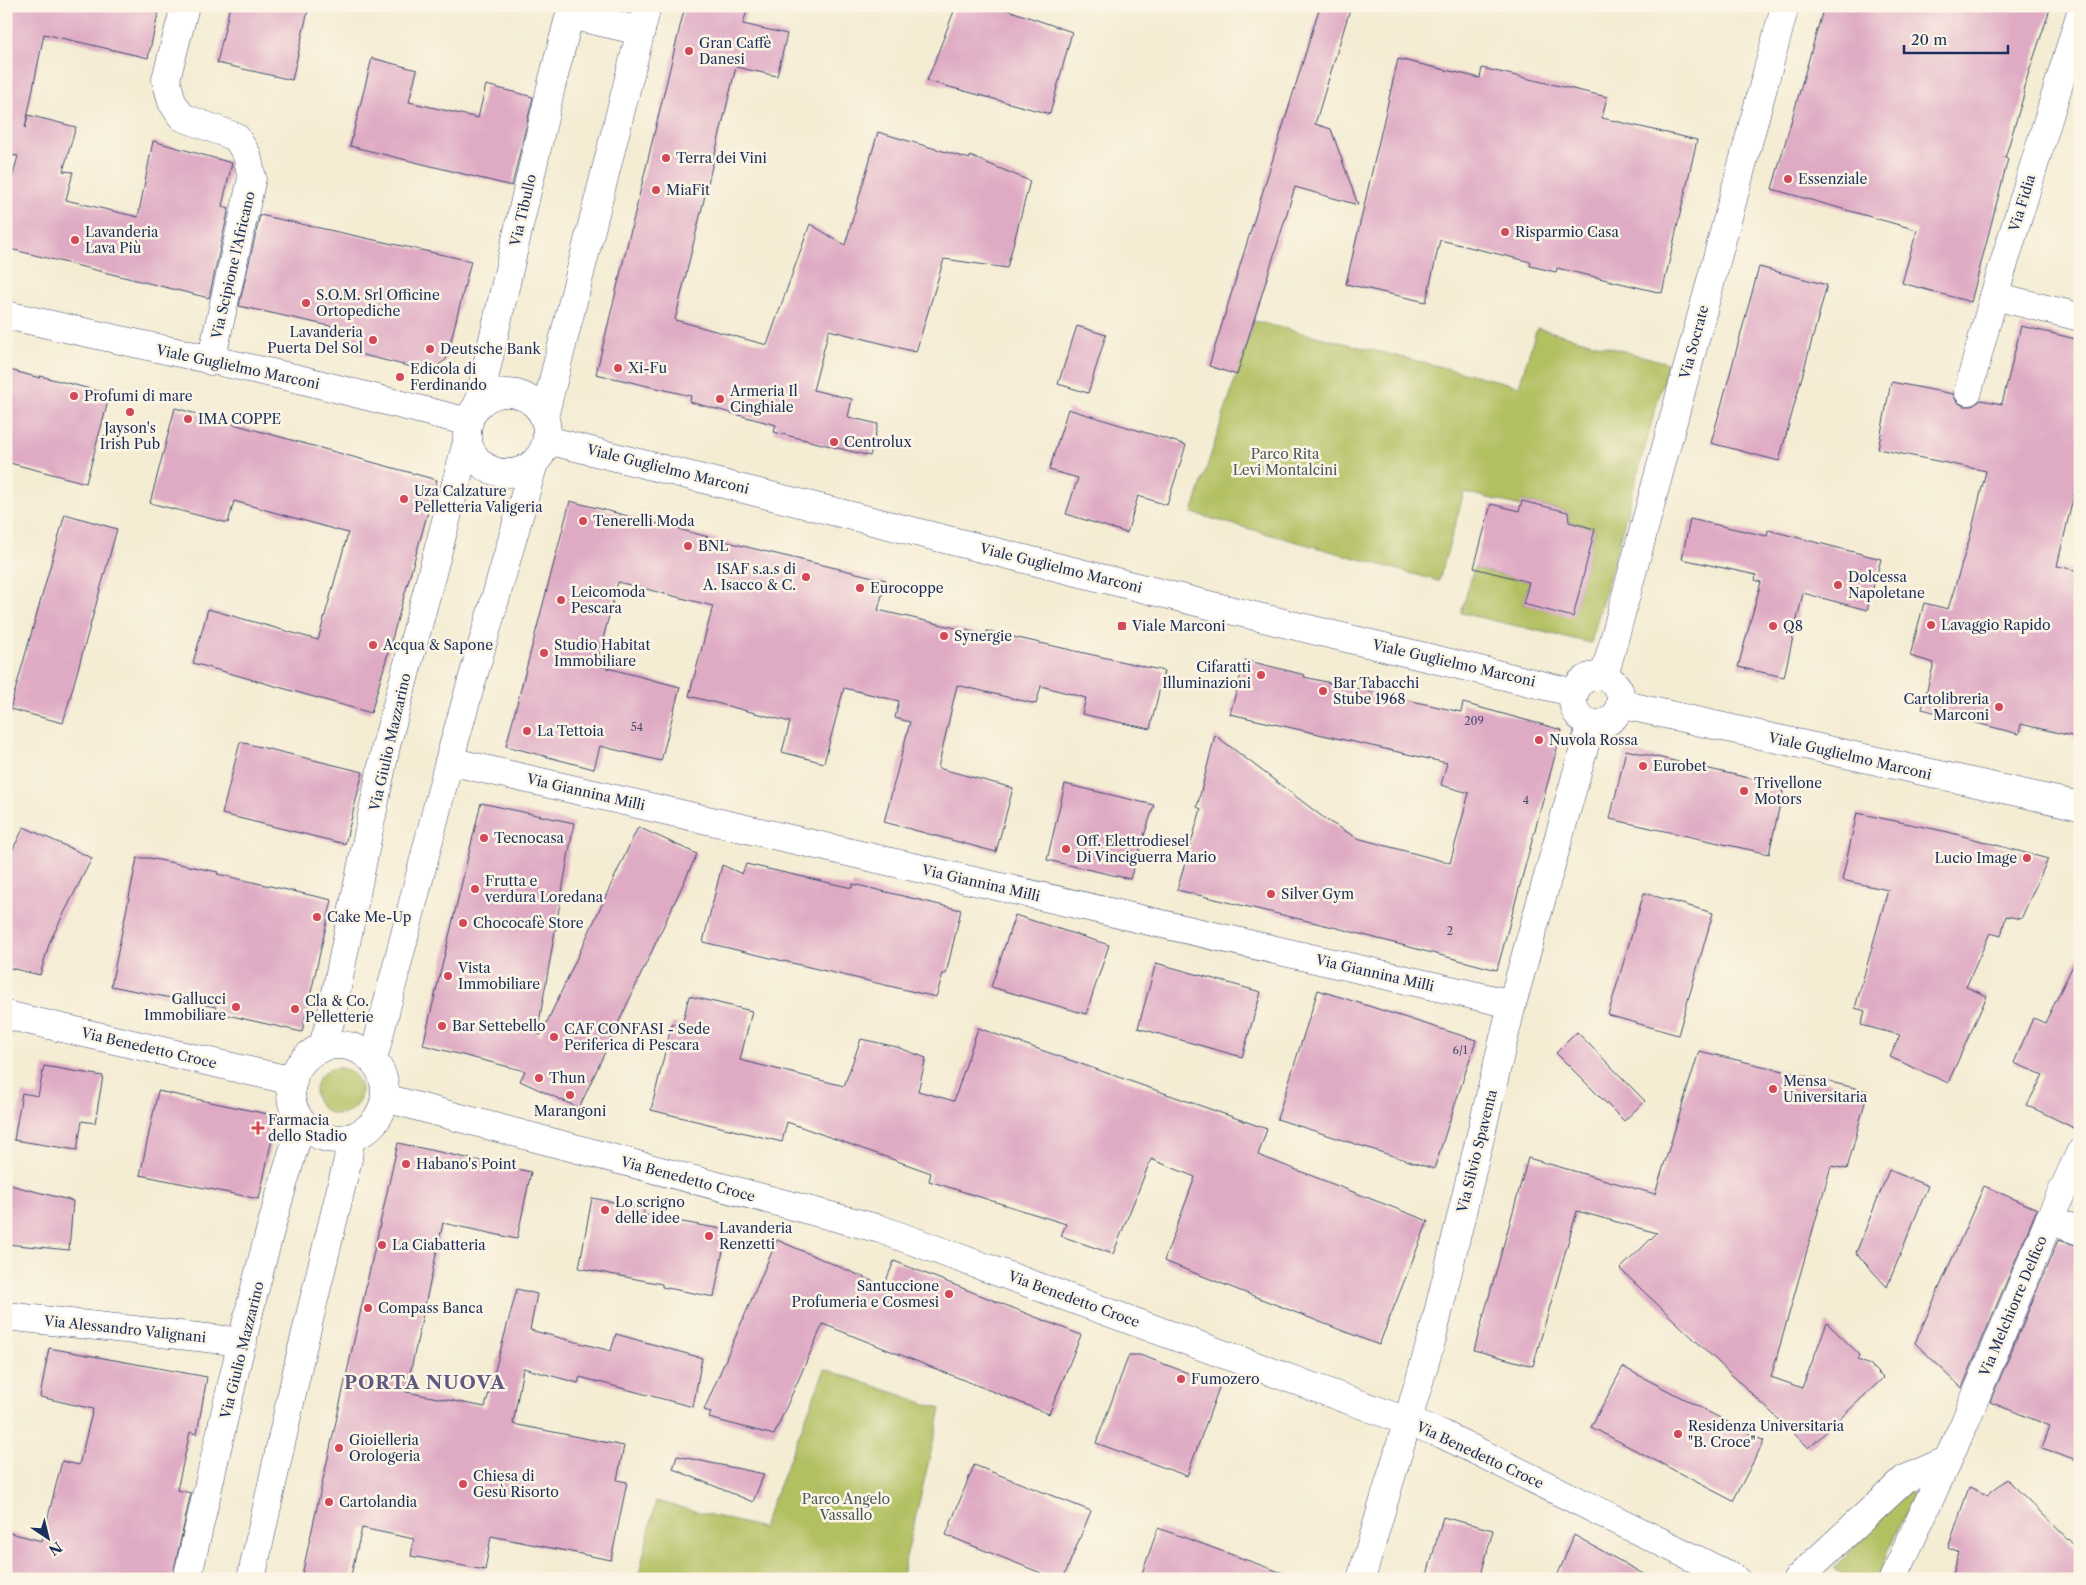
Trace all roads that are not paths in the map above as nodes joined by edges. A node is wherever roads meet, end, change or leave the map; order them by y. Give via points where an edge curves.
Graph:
1 (185, 6) edge
2 (1785, 6) edge
3 (571, 10) edge
4 (2080, 15) edge
5 (644, 19) edge
6 (1994, 296) junction
7 (6, 315) edge
8 (2080, 316) edge
9 (211, 361) junction
10 (1968, 391) dead end
11 (472, 422) junction
12 (542, 440) junction
13 (1604, 677) junction
14 (1574, 693) junction
15 (1620, 704) junction
16 (1591, 723) junction
17 (449, 761) junction
18 (2080, 806) edge
19 (1512, 1004) junction
20 (6, 1015) edge
21 (322, 1048) junction
22 (373, 1060) junction
23 (292, 1081) junction
24 (385, 1098) junction
25 (302, 1122) junction
26 (350, 1138) junction
27 (2080, 1153) edge
28 (2049, 1220) junction
29 (2080, 1231) edge
30 (6, 1316) edge
31 (243, 1342) junction
32 (1408, 1421) junction
33 (1948, 1460) junction
34 (188, 1579) edge
35 (251, 1579) edge
36 (1361, 1579) edge
37 (1736, 1579) edge
38 (1797, 1579) edge
39 (1893, 1579) edge

1 - 9 street, Via Scipione l'Africano via 166,78 172,102 182,118 236,137 247,155 252,178
2 - 13 street, Via Socrate
3 - 5 street, Via Tibullo
3 - 11 street, Via Tibullo
4 - 6 street, Via Fidia
5 - 12 street, Via Tibullo
6 - 8 street
6 - 10 street, Via Fidia
7 - 9 street, Viale Guglielmo Marconi
9 - 11 street, Viale Guglielmo Marconi
11 - 12 street via 498,394 509,393 530,399
11 - 12 street via 476,458 493,470 514,472 525,469
11 - 21 street, Via Giulio Mazzarino via 386,746
12 - 14 street, Viale Guglielmo Marconi
12 - 17 street
13 - 14 street via 1589,677
13 - 15 street via 1615,684
14 - 16 street via 1578,715
15 - 16 street via 1610,720
15 - 18 street, Viale Guglielmo Marconi
16 - 19 street, Via Silvio Spaventa
17 - 19 street, Via Giannina Milli
17 - 22 street
19 - 32 street, Via Silvio Spaventa via 1432,1338
20 - 23 street, Via Benedetto Croce
21 - 22 street via 349,1046
21 - 23 street via 301,1063
22 - 24 street via 385,1085
23 - 25 street via 291,1100
24 - 26 street via 374,1123
24 - 32 street, Via Benedetto Croce via 880,1229
25 - 26 street via 312,1132 324,1137
25 - 31 street, Via Giulio Mazzarino via 287,1168
26 - 35 street via 348,1159
27 - 28 street, Via Melchiorre Delfico
28 - 29 street
28 - 33 street, Via Melchiorre Delfico
30 - 31 street, Via Alessandro Valignani
31 - 34 street, Via Giulio Mazzarino
32 - 36 street, Via Silvio Spaventa
32 - 37 street, Via Benedetto Croce via 1458,1441
33 - 38 street via 1905,1479
33 - 39 street, Via Melchiorre Delfico

